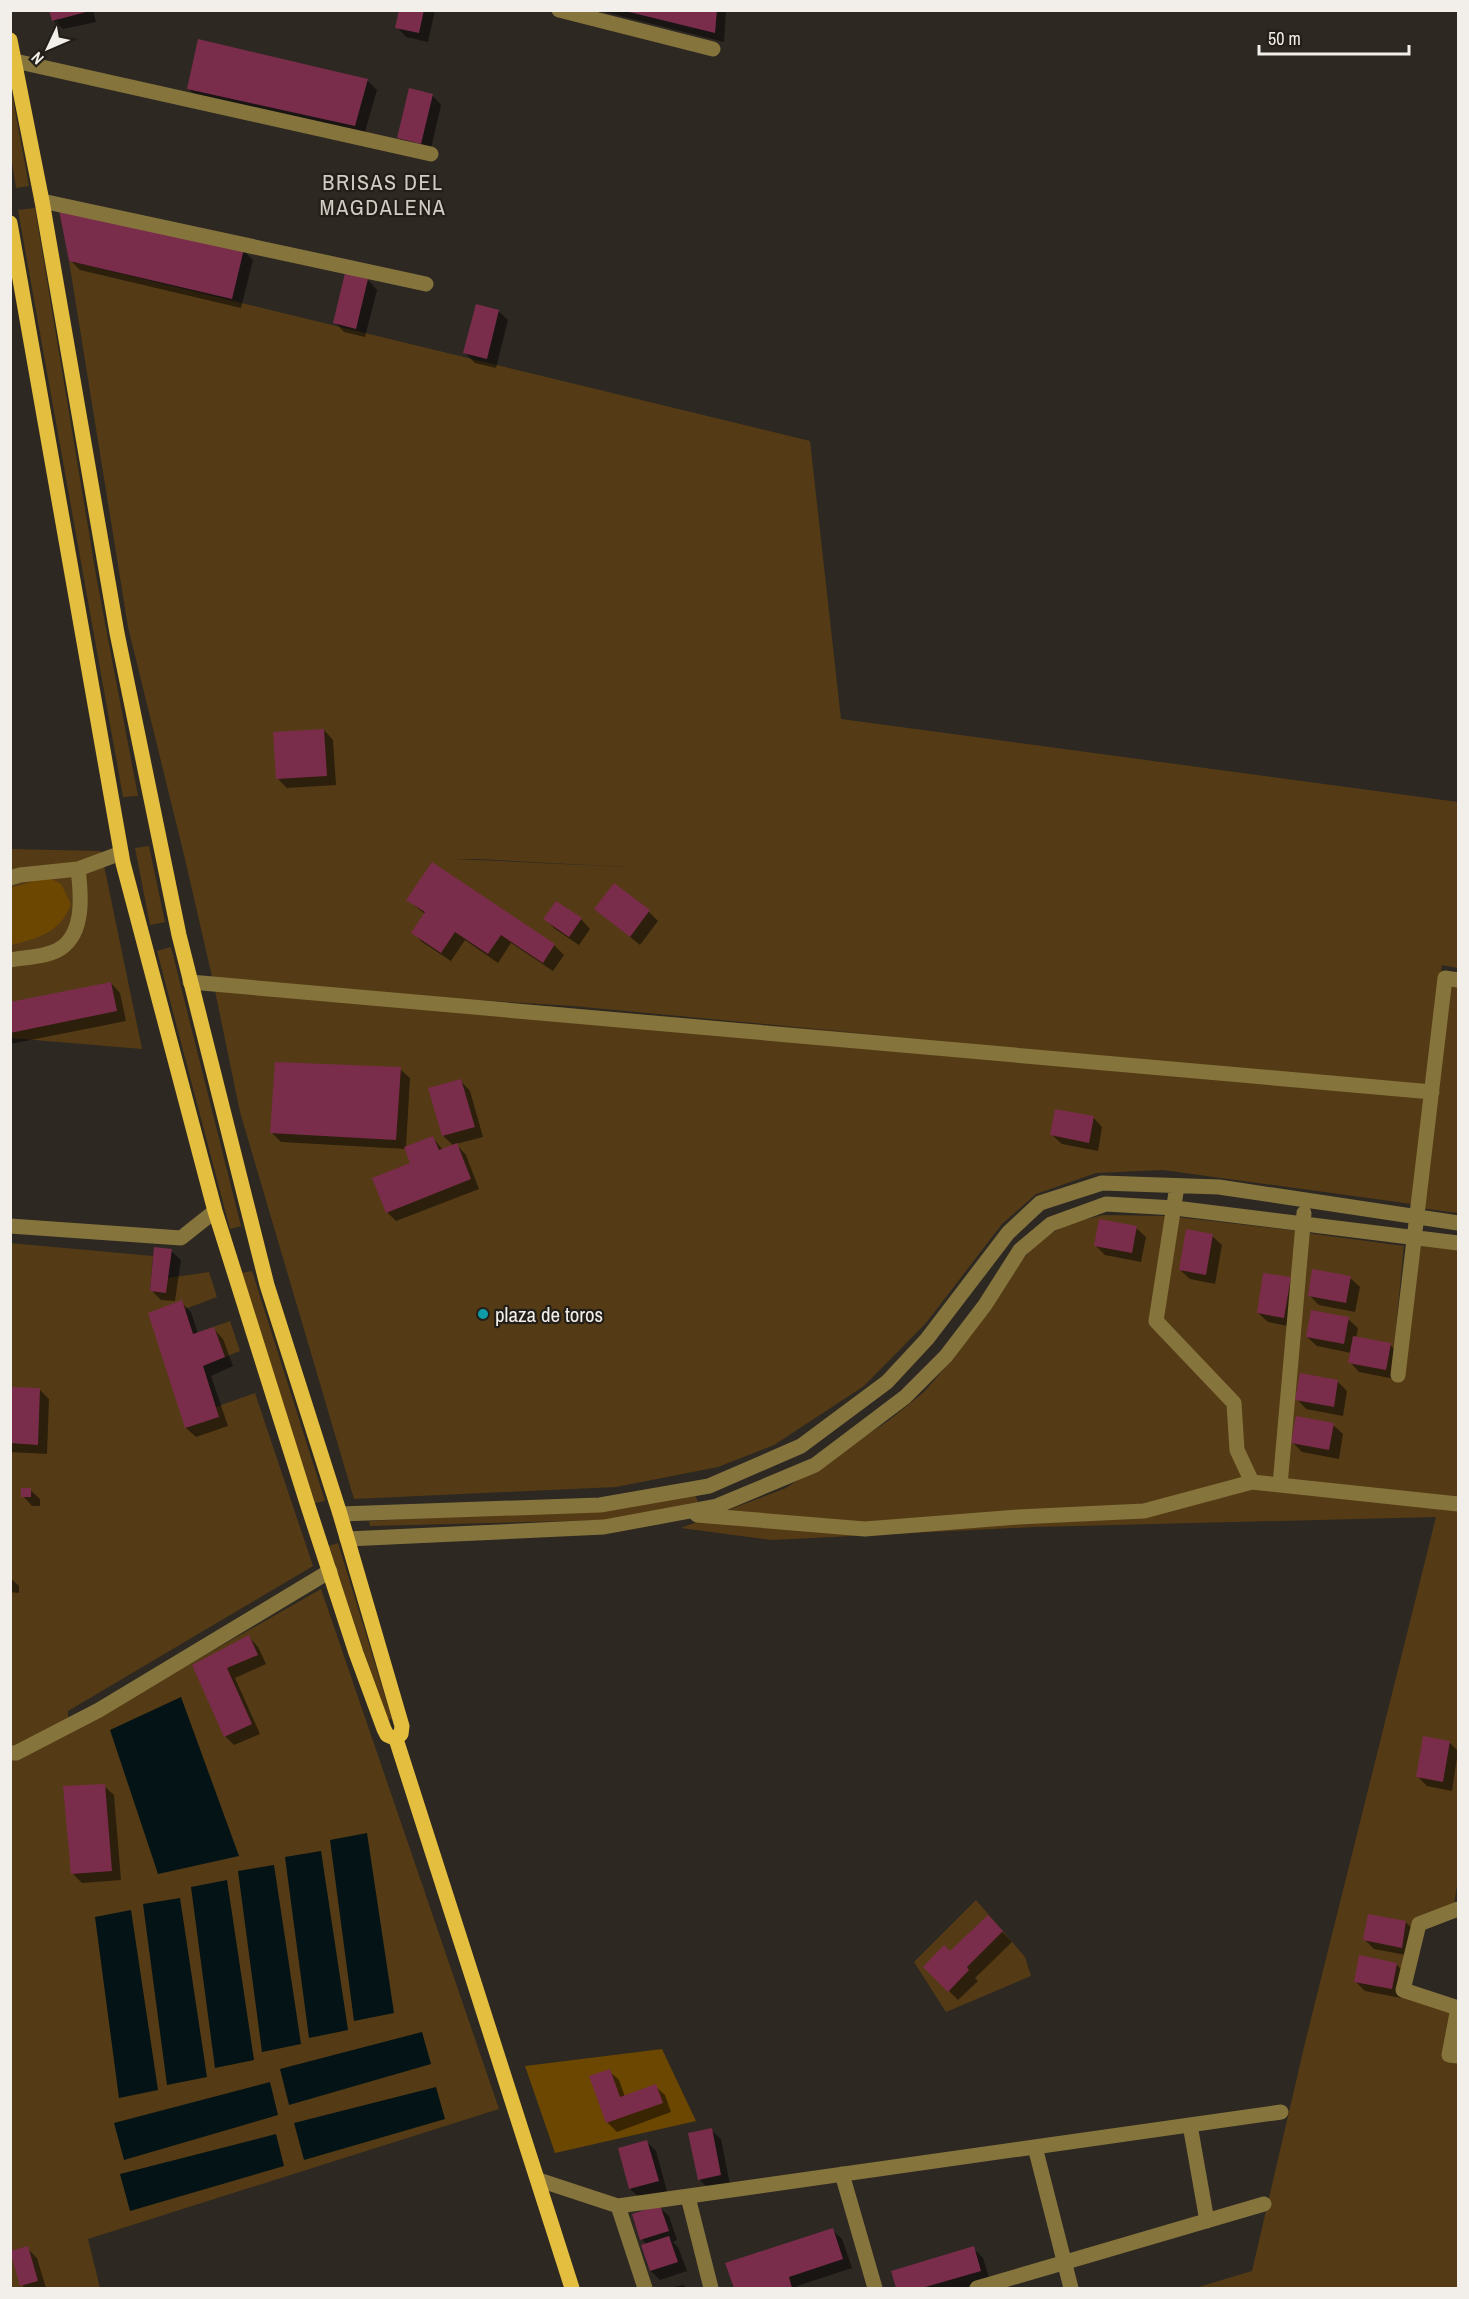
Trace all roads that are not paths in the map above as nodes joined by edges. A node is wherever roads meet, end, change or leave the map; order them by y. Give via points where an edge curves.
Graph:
1 (559, 10) edge
2 (10, 40) edge
3 (713, 49) dead end
4 (15, 62) junction
5 (431, 154) dead end
6 (42, 201) junction
7 (10, 223) edge
8 (426, 284) dead end
9 (122, 853) junction
10 (78, 869) junction
11 (10, 878) edge
12 (10, 960) edge
13 (1458, 980) edge
14 (190, 982) junction
15 (1432, 1092) junction
16 (1177, 1186) junction
17 (1305, 1200) junction
18 (1175, 1208) junction
19 (215, 1211) junction
20 (1417, 1217) junction
21 (1304, 1223) junction
22 (1458, 1223) edge
23 (10, 1226) edge
24 (1415, 1238) junction
25 (1458, 1243) edge
26 (1398, 1376) dead end
27 (1252, 1482) junction
28 (1280, 1485) junction
29 (1458, 1504) edge
30 (682, 1513) junction
31 (340, 1514) junction
32 (347, 1539) junction
33 (330, 1571) junction
34 (396, 1739) junction
35 (10, 1754) edge
36 (1458, 1908) edge
37 (1458, 2008) edge
38 (1458, 2056) edge
39 (1281, 2112) dead end
40 (1190, 2125) junction
41 (1035, 2147) junction
42 (842, 2174) junction
43 (539, 2180) junction
44 (688, 2197) junction
45 (1264, 2204) dead end
46 (618, 2206) junction
47 (1207, 2221) junction
48 (1063, 2263) junction
49 (572, 2289) edge
50 (645, 2289) edge
51 (711, 2289) edge
52 (875, 2289) edge
53 (977, 2289) edge
54 (1071, 2289) edge

1 - 3 street
2 - 4 main road
4 - 5 street
4 - 6 main road
6 - 8 street
6 - 14 main road via 117,633
7 - 9 main road
9 - 10 street
9 - 19 main road
10 - 11 street
10 - 12 street via 81,896 71,938 60,949
13 - 15 street via 1445,978
14 - 15 street
14 - 31 main road via 264,1275
15 - 20 street
16 - 17 street via 1219,1187
16 - 18 street
16 - 31 street via 1102,1184 1040,1203 1008,1233 927,1339 887,1382 801,1446 709,1486 600,1505
17 - 20 street
17 - 21 street
18 - 21 street
18 - 27 street via 1156,1321 1234,1403 1237,1450
18 - 30 street via 1106,1204 1051,1224 1020,1250 946,1356 904,1397 815,1465 717,1506
19 - 23 street via 181,1238
19 - 33 main road
20 - 22 street
20 - 24 street
21 - 24 street
21 - 28 street
24 - 25 street
24 - 26 street
27 - 28 street
27 - 30 street via 1144,1511 865,1529
28 - 29 street
30 - 32 street via 604,1527
31 - 32 main road
32 - 34 main road via 402,1726
33 - 34 main road via 384,1729
33 - 35 street via 99,1710
34 - 43 main road
36 - 37 street via 1419,1924 1402,1990
37 - 38 street via 1449,2055
39 - 40 street
40 - 41 street
40 - 47 street
41 - 42 street
41 - 48 street
42 - 44 street
42 - 52 street
43 - 46 street
43 - 49 main road
44 - 46 street
44 - 51 street
45 - 47 street
46 - 50 street
47 - 48 street
48 - 53 street
48 - 54 street

